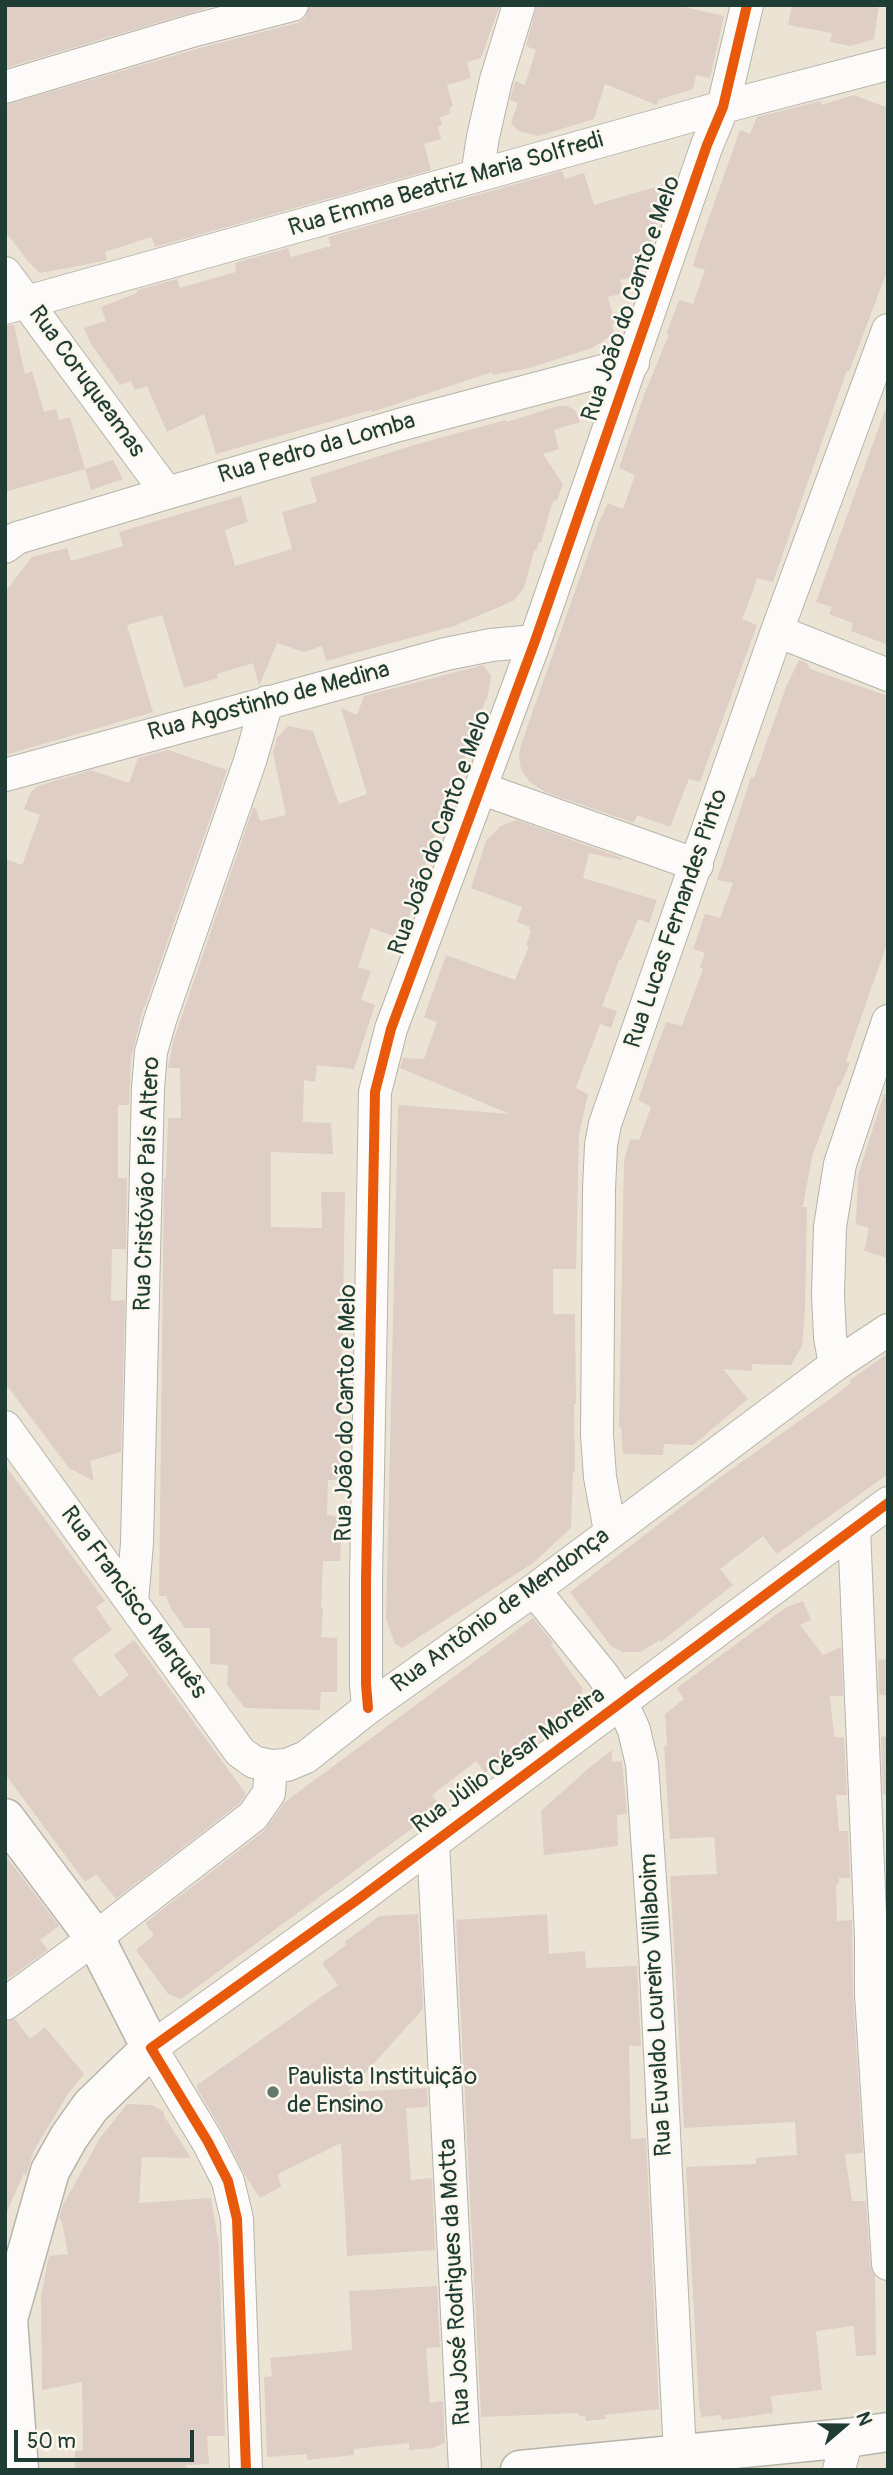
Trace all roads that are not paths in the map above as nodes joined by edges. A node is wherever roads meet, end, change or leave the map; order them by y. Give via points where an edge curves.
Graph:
1 (292, 5) edge
2 (519, 5) edge
3 (747, 5) edge
4 (888, 64) edge
5 (5, 87) edge
6 (723, 107) junction
7 (477, 175) junction
8 (5, 273) edge
9 (17, 306) edge
10 (888, 330) edge
11 (633, 363) junction
12 (167, 492) junction
13 (5, 547) edge
14 (776, 631) junction
15 (535, 641) junction
16 (888, 675) edge
17 (267, 702) junction
18 (7, 781) edge
19 (480, 788) junction
20 (697, 865) junction
21 (888, 1021) edge
22 (888, 1330) edge
23 (835, 1365) junction
24 (5, 1427) edge
25 (888, 1503) edge
26 (854, 1528) junction
27 (610, 1531) junction
28 (534, 1590) junction
29 (132, 1602) junction
30 (622, 1703) junction
31 (368, 1709) junction
32 (271, 1766) junction
33 (5, 1818) edge
34 (433, 1842) junction
35 (879, 1937) edge
36 (95, 1938) junction
37 (5, 2004) edge
38 (151, 2048) junction
39 (888, 2264) edge
40 (7, 2320) edge
41 (888, 2432) edge
42 (680, 2454) junction
43 (843, 2454) edge
44 (19, 2470) edge
45 (246, 2470) edge
46 (465, 2470) edge
47 (520, 2470) edge

1 - 5 street
2 - 7 street via 496,80
3 - 6 street, Rua João do Canto e Melo
4 - 6 street, Rua Emma Beatriz Maria Solfredi
6 - 7 street, Rua Emma Beatriz Maria Solfredi
6 - 11 street, Rua João do Canto e Melo
7 - 9 street, Rua Emma Beatriz Maria Solfredi
8 - 9 street, Rua Coruqueamas
9 - 12 street, Rua Coruqueamas
10 - 14 street, Rua Lucas Fernandes Pinto
11 - 12 street, Rua Pedro da Lomba
11 - 15 street, Rua João do Canto e Melo
12 - 13 street, Rua Pedro da Lomba via 17,538
14 - 16 street
14 - 20 street, Rua Lucas Fernandes Pinto
15 - 17 street, Rua Agostinho de Medina via 457,652
15 - 19 street, Rua João do Canto e Melo
17 - 18 street, Rua Agostinho de Medina
17 - 29 street, Rua Cristóvão País Altero via 151,1052
19 - 20 street
19 - 31 street, Rua João do Canto e Melo via 391,1029 374,1092
20 - 27 street, Rua Lucas Fernandes Pinto via 601,1145 597,1435
21 - 23 street via 840,1164 830,1227 829,1315
22 - 23 street, Rua Antônio de Mendonça
23 - 27 street, Rua Antônio de Mendonça
24 - 29 street, Rua Francisco Marquês
25 - 26 street, Rua Júlio César Moreira
26 - 30 street, Rua Júlio César Moreira
26 - 35 street
27 - 28 street, Rua Antônio de Mendonça
28 - 30 street, Rua Euvaldo Loureiro Villaboim
28 - 31 street, Rua Antônio de Mendonça
29 - 32 street, Rua Francisco Marquês via 240,1752
30 - 34 street, Rua Júlio César Moreira
30 - 42 street, Rua Euvaldo Loureiro Villaboim via 642,1764
31 - 32 street, Rua Antônio de Mendonça via 306,1757
32 - 36 street via 269,1793 253,1815
33 - 36 main road
34 - 38 street, Rua Júlio César Moreira
34 - 46 street, Rua José Rodrigues da Motta
35 - 39 street via 871,1995
36 - 37 street
36 - 38 main road
38 - 40 main road, Rua Júlio César Moreira via 91,2106 50,2171
38 - 45 street via 228,2181 237,2219
40 - 44 main road, Rua Júlio César Moreira
41 - 43 main road
42 - 43 main road
42 - 47 main road

